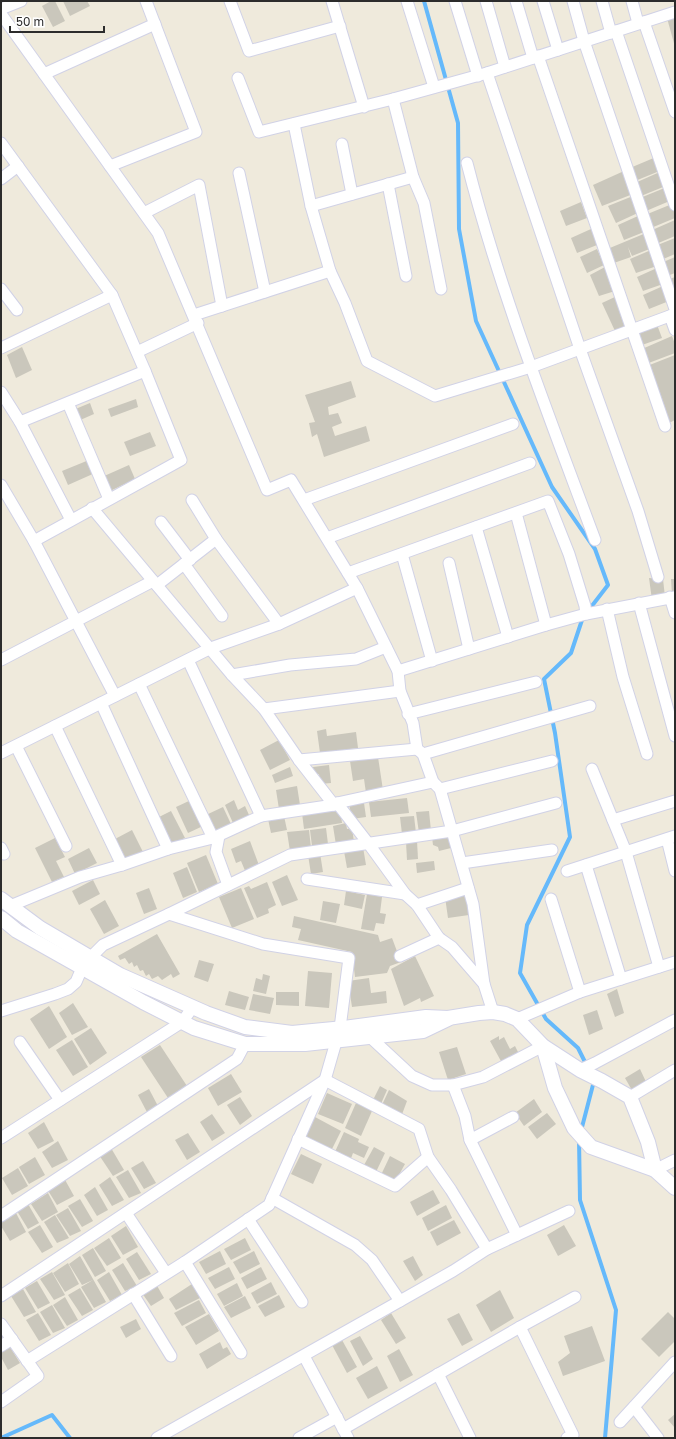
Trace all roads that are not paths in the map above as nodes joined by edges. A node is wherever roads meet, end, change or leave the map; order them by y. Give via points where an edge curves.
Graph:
1 (21, 1) edge
2 (146, 1) edge
3 (230, 1) edge
4 (332, 1) edge
5 (407, 1) edge
6 (455, 1) edge
7 (486, 1) edge
8 (516, 1) edge
9 (543, 1) edge
10 (573, 1) edge
11 (602, 1) edge
12 (632, 1) edge
13 (1, 9) edge
14 (675, 12) edge
15 (1, 14) edge
16 (641, 23) junction
17 (155, 24) junction
18 (340, 26) junction
19 (613, 32) junction
20 (584, 41) junction
21 (558, 50) junction
22 (536, 57) junction
23 (505, 67) junction
24 (44, 74) junction
25 (482, 75) junction
26 (238, 78) dead end
27 (440, 86) junction
28 (393, 99) junction
29 (364, 106) junction
30 (675, 112) edge
31 (294, 124) junction
32 (1, 143) edge
33 (342, 144) dead end
34 (466, 163) dead end
35 (18, 166) junction
36 (110, 166) junction
37 (240, 173) dead end
38 (413, 177) junction
39 (1, 179) edge
40 (388, 184) junction
41 (352, 194) junction
42 (675, 205) edge
43 (311, 206) junction
44 (144, 213) junction
45 (330, 270) junction
46 (406, 276) dead end
47 (1, 289) edge
48 (441, 289) dead end
49 (265, 292) junction
50 (112, 295) junction
51 (222, 306) junction
52 (17, 310) dead end
53 (673, 313) edge
54 (196, 319) junction
55 (631, 330) junction
56 (675, 330) edge
57 (1, 348) edge
58 (580, 349) junction
59 (137, 352) junction
60 (531, 367) junction
61 (145, 371) junction
62 (1, 392) edge
63 (68, 403) junction
64 (20, 422) junction
65 (513, 424) dead end
66 (665, 426) dead end
67 (530, 463) dead end
68 (1, 485) edge
69 (109, 499) junction
70 (192, 500) dead end
71 (304, 500) junction
72 (92, 508) junction
73 (516, 513) junction
74 (71, 520) junction
75 (161, 522) dead end
76 (476, 527) junction
77 (326, 538) junction
78 (216, 539) junction
79 (596, 540) dead end
80 (34, 541) junction
81 (402, 554) junction
82 (187, 562) junction
83 (449, 563) dead end
84 (348, 573) junction
85 (658, 577) dead end
86 (155, 583) junction
87 (357, 588) junction
88 (672, 597) edge
89 (639, 603) junction
90 (607, 609) junction
91 (589, 613) junction
92 (675, 613) edge
93 (222, 616) dead end
94 (76, 621) junction
95 (279, 624) junction
96 (546, 625) junction
97 (508, 637) junction
98 (386, 647) junction
99 (211, 648) junction
100 (469, 649) junction
101 (1, 660) edge
102 (188, 660) junction
103 (432, 661) junction
104 (398, 671) junction
105 (232, 675) junction
106 (536, 682) dead end
107 (139, 684) junction
108 (400, 691) junction
109 (115, 696) junction
110 (101, 703) junction
111 (590, 706) dead end
112 (264, 709) junction
113 (408, 714) junction
114 (55, 726) junction
115 (675, 736) edge
116 (16, 746) junction
117 (2, 750) edge
118 (420, 751) junction
119 (647, 754) dead end
120 (299, 760) junction
121 (552, 761) dead end
122 (592, 769) dead end
123 (436, 785) junction
124 (675, 801) edge
125 (556, 803) dead end
126 (335, 804) junction
127 (261, 816) junction
128 (613, 820) junction
129 (452, 831) junction
130 (213, 838) junction
131 (671, 838) edge
132 (368, 843) junction
133 (66, 846) dead end
134 (168, 849) junction
135 (552, 850) dead end
136 (626, 852) junction
137 (462, 863) junction
138 (586, 865) junction
139 (122, 866) junction
140 (567, 871) dead end
141 (675, 871) edge
142 (307, 879) dead end
143 (228, 885) junction
144 (468, 888) junction
145 (406, 894) junction
146 (551, 900) dead end
147 (6, 902) edge
148 (417, 905) junction
149 (169, 914) junction
150 (1, 918) edge
151 (439, 938) junction
152 (400, 956) dead end
153 (675, 962) edge
154 (86, 963) junction
155 (659, 967) junction
156 (621, 979) junction
157 (484, 984) junction
158 (580, 992) junction
159 (193, 1007) junction
160 (1, 1010) edge
161 (493, 1012) junction
162 (448, 1018) junction
163 (517, 1019) junction
164 (675, 1020) edge
165 (182, 1022) junction
166 (338, 1035) junction
167 (370, 1037) junction
168 (20, 1042) dead end
169 (244, 1044) junction
170 (543, 1046) junction
171 (580, 1070) junction
172 (675, 1070) edge
173 (325, 1080) junction
174 (453, 1085) junction
175 (630, 1097) junction
176 (60, 1100) junction
177 (513, 1117) dead end
178 (1, 1138) edge
179 (298, 1139) junction
180 (470, 1140) junction
181 (428, 1157) junction
182 (675, 1160) edge
183 (655, 1170) junction
184 (675, 1188) edge
185 (272, 1198) junction
186 (569, 1211) dead end
187 (126, 1213) junction
188 (1, 1216) edge
189 (248, 1219) junction
190 (517, 1235) junction
191 (487, 1249) junction
192 (185, 1262) junction
193 (166, 1273) junction
194 (133, 1294) junction
195 (1, 1296) edge
196 (575, 1297) dead end
197 (400, 1301) junction
198 (302, 1302) dead end
199 (1, 1324) edge
200 (520, 1327) junction
201 (12, 1339) junction
202 (1, 1346) edge
203 (241, 1353) dead end
204 (171, 1356) dead end
205 (304, 1356) junction
206 (27, 1361) junction
207 (675, 1362) edge
208 (438, 1374) junction
209 (1, 1402) edge
210 (634, 1408) junction
211 (337, 1417) junction
212 (620, 1422) dead end
213 (346, 1433) edge
214 (158, 1438) edge
215 (299, 1438) edge
216 (470, 1438) edge
217 (567, 1438) edge
218 (658, 1438) edge

1 - 13 street
2 - 17 street
3 - 18 street via 249,51
4 - 18 street
5 - 27 street
6 - 25 street
7 - 23 street
8 - 22 street
9 - 21 street
10 - 20 street
11 - 19 street
12 - 16 street
14 - 16 street
15 - 24 street
16 - 19 street
16 - 30 street
17 - 24 street
17 - 36 street via 196,132
18 - 29 street
19 - 20 street
19 - 42 street
20 - 21 street
20 - 53 street
21 - 22 street
22 - 23 street
22 - 55 street
23 - 25 street
24 - 36 street
25 - 27 street
25 - 58 street
26 - 31 street via 260,132
27 - 28 street
28 - 29 street
28 - 38 street
29 - 31 street
31 - 43 street
32 - 35 street
33 - 41 street
34 - 60 street via 482,221
35 - 39 street
35 - 50 street
36 - 44 street
37 - 49 street
38 - 40 street
38 - 48 street via 424,203
40 - 41 street
40 - 46 street
41 - 43 street
43 - 45 street
44 - 51 street via 199,185
44 - 54 street via 158,232
45 - 49 street
45 - 60 street via 366,361 435,396
47 - 52 street
49 - 51 street
50 - 57 street
50 - 59 street
51 - 54 street
53 - 55 street
53 - 56 street
54 - 59 street
54 - 71 street via 267,490 291,480
55 - 58 street
55 - 66 street
58 - 60 street
58 - 85 street via 638,511
59 - 61 street
60 - 79 street
61 - 63 street
61 - 69 street via 181,460
62 - 64 street
63 - 64 street
63 - 69 street
64 - 74 street
65 - 71 street
67 - 77 street
68 - 80 street
69 - 72 street
70 - 78 street
71 - 77 street
72 - 74 street
72 - 86 street
73 - 76 street
73 - 91 street via 548,501
73 - 96 street
74 - 80 street
75 - 82 street
76 - 81 street
76 - 97 street
77 - 84 street
78 - 82 street
78 - 95 street
80 - 94 street
81 - 84 street
81 - 103 street
82 - 86 street
82 - 93 street
83 - 100 street
84 - 87 street
86 - 94 street
86 - 99 street
87 - 95 street
87 - 98 street
88 - 89 street
88 - 92 street
89 - 90 street
89 - 115 street
90 - 91 street
90 - 119 street via 623,677
91 - 96 street
94 - 101 street
94 - 109 street
95 - 99 street
96 - 97 street
97 - 100 street
98 - 104 street
98 - 105 street via 356,659
99 - 102 street
99 - 105 street
100 - 103 street
102 - 107 street
102 - 127 street
103 - 104 street
104 - 108 street
105 - 112 street
106 - 113 street
107 - 109 street
107 - 130 street
108 - 112 street
108 - 113 street
109 - 110 street
110 - 114 street
110 - 134 street
111 - 118 street
112 - 120 street
113 - 118 street
114 - 116 street
114 - 139 street
116 - 117 street
116 - 133 street
118 - 120 street
118 - 123 street
120 - 126 street
121 - 123 street
122 - 128 street
123 - 126 street
123 - 129 street
124 - 128 street
125 - 129 street
126 - 127 street
126 - 132 street
127 - 130 street
128 - 136 street
129 - 132 street
129 - 137 street
130 - 134 street
130 - 143 street via 219,836 216,852
131 - 136 street
131 - 141 street
132 - 143 street via 290,855
132 - 145 street
134 - 139 street
135 - 137 street
136 - 138 street
136 - 155 street
137 - 144 street
138 - 140 street
138 - 156 street
139 - 147 street
142 - 145 street
143 - 149 street
144 - 148 street
144 - 157 street via 473,904
145 - 148 street
146 - 158 street
147 - 154 street
148 - 151 street
149 - 154 street via 103,945
149 - 166 street via 264,944 349,958
150 - 154 street via 17,931
151 - 152 street
151 - 157 street via 452,947
153 - 155 street
154 - 159 street
154 - 160 street via 76,982 68,989
154 - 165 street via 143,1002
155 - 156 street
156 - 158 street
157 - 161 street
158 - 163 street
159 - 165 street
159 - 166 street via 245,1027
161 - 162 street
161 - 163 street
162 - 166 street via 426,1017
162 - 167 street via 424,1031
163 - 170 street
164 - 171 street
165 - 169 street
165 - 176 street
166 - 167 street
166 - 169 street via 305,1044
166 - 173 street
167 - 174 street via 412,1076 432,1085
168 - 176 street
169 - 188 street via 237,1059
170 - 171 street
170 - 174 street via 484,1077
170 - 183 street via 555,1088 574,1128 591,1148
171 - 175 street
172 - 175 street
173 - 179 street
173 - 181 street via 419,1129
173 - 187 street
174 - 180 street via 465,1116
175 - 183 street via 648,1142
176 - 178 street
177 - 180 street
179 - 181 street via 395,1186
179 - 185 street
180 - 190 street
181 - 191 street
182 - 183 street
183 - 184 street
185 - 189 street via 269,1205
185 - 197 street via 355,1245 372,1260
186 - 190 street
187 - 193 street
187 - 195 street
189 - 192 street
189 - 198 street
190 - 191 street
191 - 197 street
192 - 193 street
192 - 203 street
193 - 194 street
194 - 204 street
194 - 206 street
196 - 200 street
197 - 205 street
199 - 201 street
200 - 208 street
200 - 217 street via 573,1435
201 - 202 street
201 - 206 street
205 - 211 street
205 - 214 street
206 - 209 street via 38,1376
207 - 210 street
208 - 213 street
208 - 216 street
210 - 212 street
210 - 218 street
211 - 213 street
211 - 215 street

